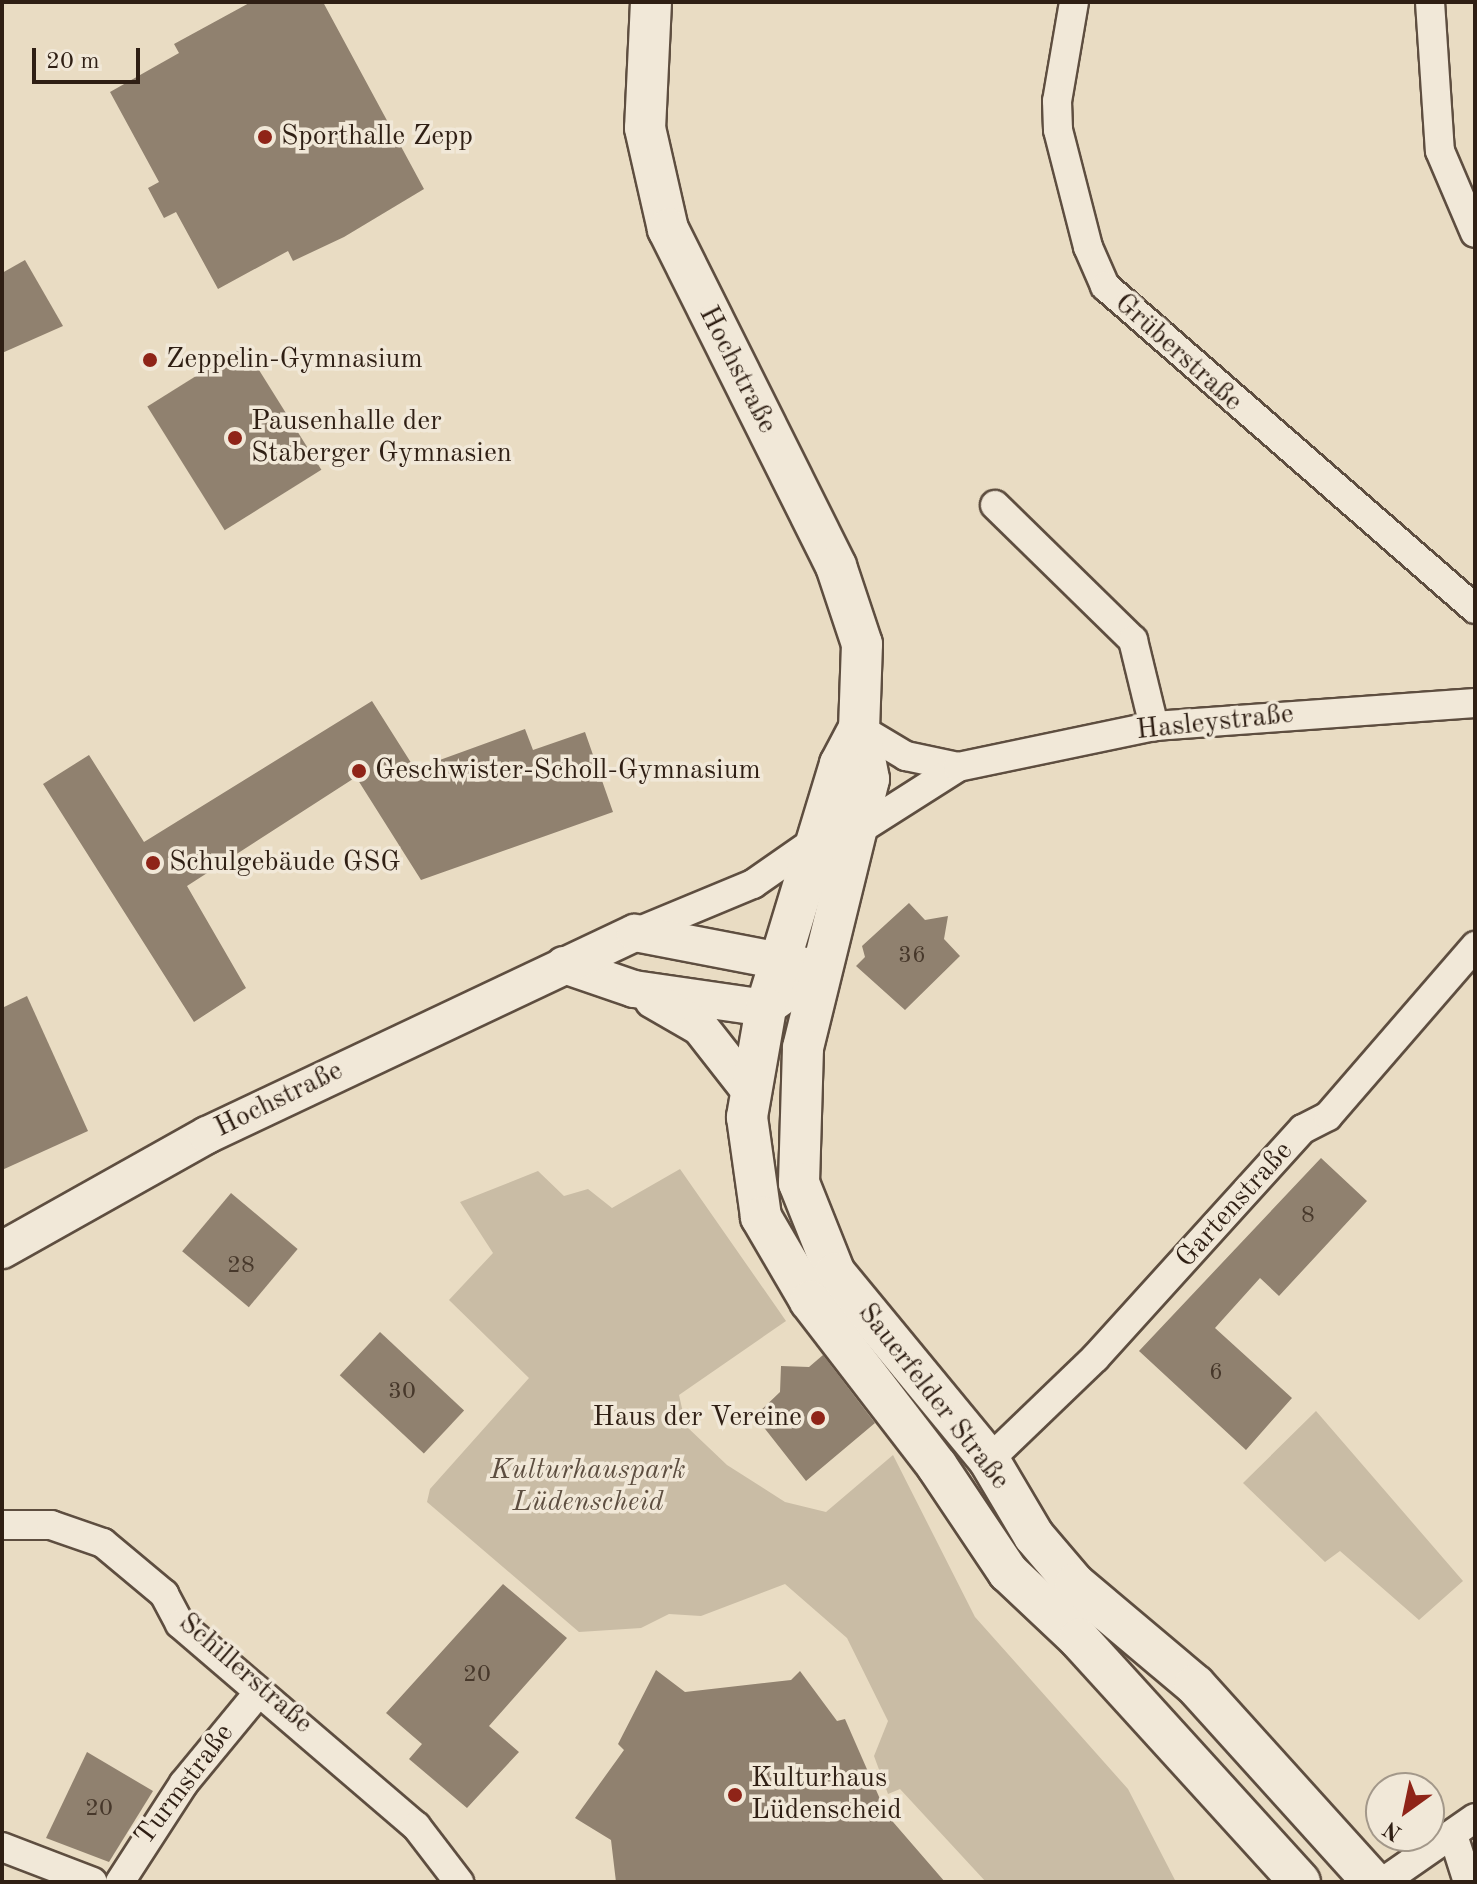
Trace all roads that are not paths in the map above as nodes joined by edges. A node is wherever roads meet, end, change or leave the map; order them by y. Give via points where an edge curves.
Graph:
1 (651, 2) edge
2 (1074, 2) edge
3 (1430, 2) edge
4 (1475, 233) edge
5 (995, 505) dead end
6 (1475, 609) edge
7 (1475, 703) edge
8 (1154, 726) junction
9 (859, 728) junction
10 (958, 767) junction
11 (835, 837) junction
12 (635, 933) junction
13 (1475, 946) edge
14 (780, 964) junction
15 (564, 965) junction
16 (822, 969) junction
17 (634, 989) junction
18 (766, 1008) junction
19 (751, 1092) junction
20 (2, 1250) edge
21 (989, 1460) junction
22 (2, 1525) edge
23 (259, 1692) junction
24 (1464, 1827) edge
25 (2, 1847) edge
26 (93, 1882) edge
27 (120, 1882) edge
28 (459, 1882) edge
29 (1300, 1882) edge
30 (1373, 1882) edge
31 (1383, 1882) edge
32 (1468, 1882) edge

1 - 9 main road, Hochstraße via 645,128 658,197 695,287 850,600 865,673
2 - 6 street, Grüberstraße via 1057,101 1058,130 1088,247 1105,286
3 - 4 street via 1440,151
5 - 8 street via 1133,640
7 - 8 street, Hasleystraße
8 - 10 street, Hasleystraße
9 - 10 street, Hasleystraße via 906,756
9 - 11 main road, Hochstraße
10 - 11 street, Hasleystraße
11 - 12 street, Hochstraße via 753,884
11 - 14 main road, Sauerfelder Straße
11 - 16 main road, Sauerfelder Straße
12 - 14 street
12 - 15 street, Hochstraße
13 - 21 street, Gartenstraße via 1328,1116 1303,1129 1095,1358
14 - 16 street
14 - 18 main road, Sauerfelder Straße
15 - 17 street
15 - 20 street, Hochstraße via 207,1135
16 - 18 street
16 - 21 main road, Sauerfelder Straße via 803,1048 799,1183 835,1273
17 - 18 street
17 - 19 street via 700,1027
18 - 19 main road, Sauerfelder Straße
19 - 29 main road, Sauerfelder Straße via 747,1117 761,1217 810,1301 937,1466 1008,1572 1090,1650
21 - 30 main road, Sauerfelder Straße via 1034,1536 1075,1584 1195,1685
22 - 23 street, Schillerstraße via 51,1525 103,1543 164,1594 180,1624
23 - 27 street, Turmstraße via 184,1783
23 - 28 street, Schillerstraße via 416,1826
24 - 31 street
24 - 32 street
25 - 26 street

